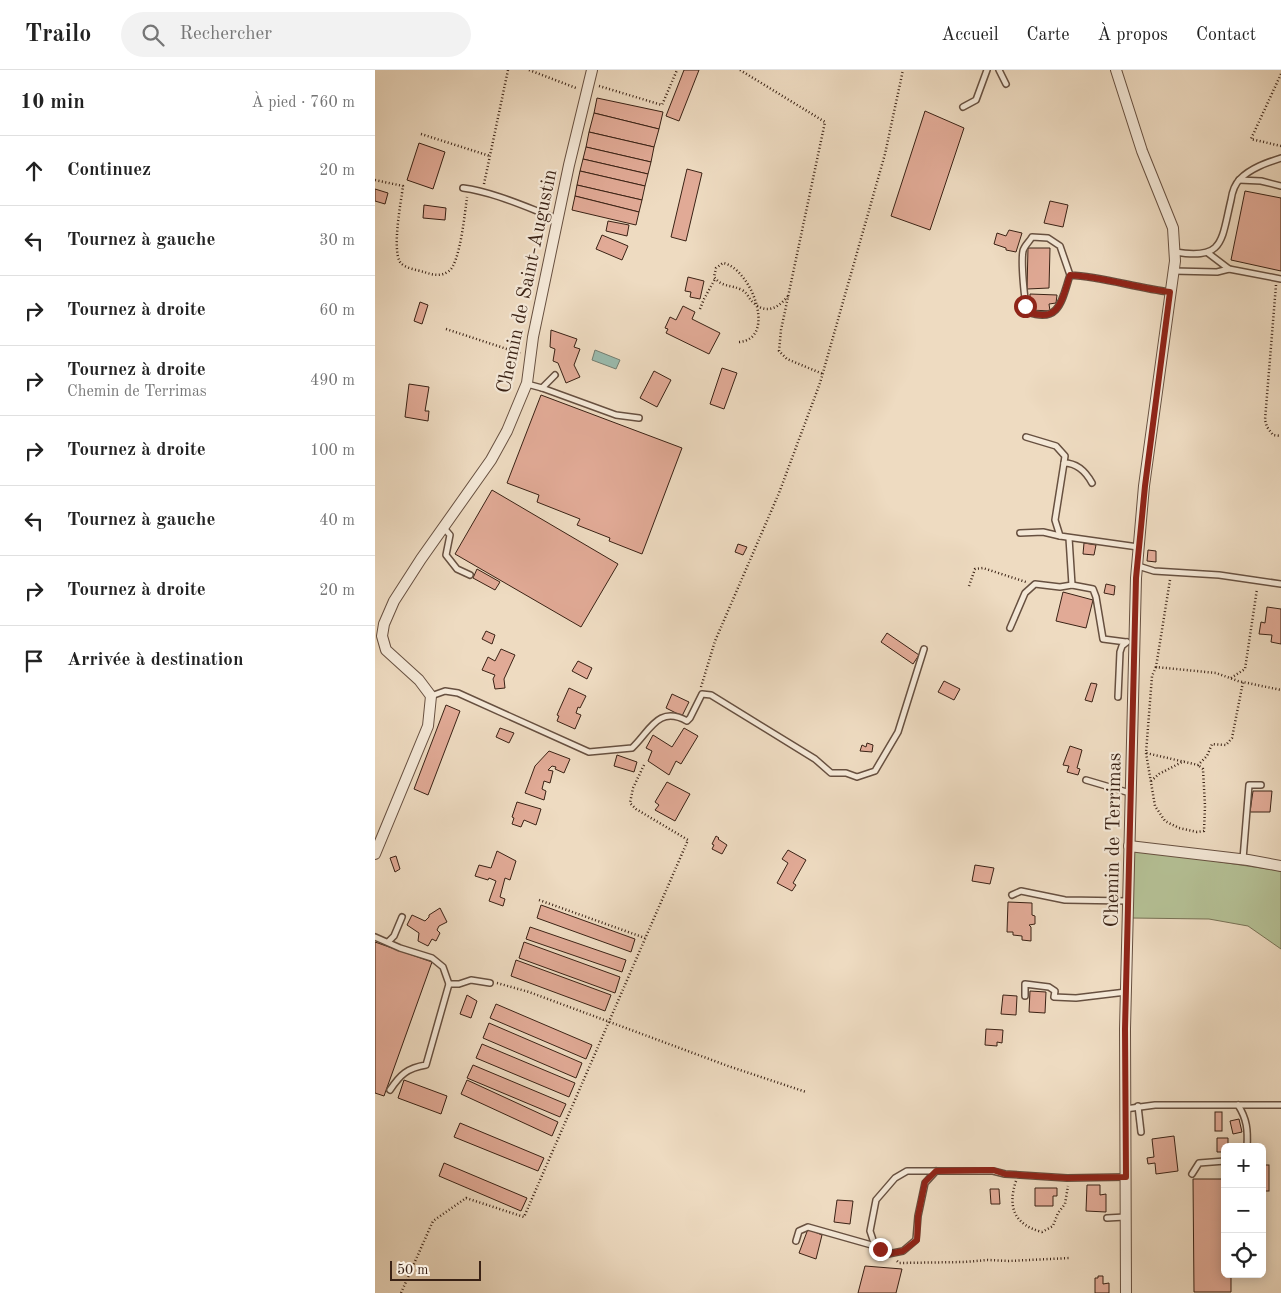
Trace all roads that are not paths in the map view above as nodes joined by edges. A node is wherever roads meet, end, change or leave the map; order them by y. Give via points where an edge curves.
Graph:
1 (592, 70) edge
2 (987, 70) edge
3 (999, 70) edge
4 (1116, 70) edge
5 (1006, 84) dead end
6 (963, 107) dead end
7 (1281, 158) edge
8 (1239, 180) junction
9 (1281, 186) edge
10 (466, 188) road end
11 (558, 219) junction
12 (1174, 252) junction
13 (1208, 253) junction
14 (1229, 269) junction
15 (1173, 271) junction
16 (1070, 275) junction
17 (1279, 279) edge
18 (1170, 292) junction
19 (555, 375) dead end
20 (527, 384) junction
21 (542, 388) junction
22 (639, 418) dead end
23 (1026, 437) dead end
24 (1064, 463) junction
25 (1092, 483) dead end
26 (444, 528) junction
27 (1020, 533) dead end
28 (1060, 536) junction
29 (1069, 538) junction
30 (1139, 547) junction
31 (1137, 566) junction
32 (470, 575) dead end
33 (1281, 584) edge
34 (1073, 585) junction
35 (1010, 628) dead end
36 (1130, 642) junction
37 (925, 649) dead end
38 (431, 696) junction
39 (1118, 697) dead end
40 (1086, 780) dead end
41 (1261, 785) dead end
42 (1130, 793) junction
43 (1129, 846) junction
44 (375, 854) edge
45 (1243, 860) junction
46 (1281, 866) edge
47 (1012, 895) dead end
48 (1128, 901) junction
49 (402, 917) dead end
50 (375, 937) edge
51 (387, 942) junction
52 (491, 983) road end
53 (449, 984) junction
54 (1126, 992) junction
55 (1025, 996) dead end
56 (390, 1090) dead end
57 (1238, 1105) junction
58 (1281, 1105) edge
59 (1138, 1106) junction
60 (1125, 1109) junction
61 (1141, 1132) dead end
62 (1247, 1143) edge
63 (1221, 1161) edge
64 (936, 1171) junction
65 (1192, 1174) dead end
66 (1126, 1177) junction
67 (1125, 1217) junction
68 (1107, 1218) dead end
69 (796, 1241) dead end
70 (875, 1246) junction
71 (1126, 1293) edge

1 - 11 street, Chemin de Saint-Augustin
2 - 6 lane via 976,100
3 - 5 lane
4 - 12 street, Chemin de Terrimas via 1142,151 1173,228
7 - 8 lane via 1255,168
8 - 9 lane
8 - 13 lane via 1233,189 1218,246
10 - 11 lane via 483,190
11 - 20 street, Chemin de Saint-Augustin via 533,337
12 - 13 lane
12 - 15 street, Chemin de Terrimas
13 - 14 lane
14 - 15 lane via 1217,272
14 - 17 lane
15 - 18 street, Chemin de Terrimas
16 - 16 lane via 1060,246 1048,238 1032,237 1023,249 1025,306 1028,312 1050,315 1059,309
16 - 18 lane
18 - 30 street, Chemin de Terrimas
19 - 21 lane
20 - 21 lane
20 - 26 street, Chemin de Saint-Augustin via 491,460
21 - 22 lane via 616,415
23 - 24 lane via 1056,446 1065,456
24 - 25 lane via 1072,463 1086,473
24 - 28 lane via 1055,520
26 - 32 lane via 450,535 446,555 457,569
26 - 38 street, Chemin de Saint-Augustin via 395,601 382,636 386,650 419,680
27 - 28 lane via 1043,532
28 - 29 lane
29 - 30 lane
29 - 34 lane
30 - 31 street, Chemin de Terrimas
31 - 33 lane via 1155,571 1219,575
31 - 36 street, Chemin de Terrimas
34 - 35 lane via 1035,584 1025,594
34 - 36 lane via 1093,588 1103,639
36 - 39 lane via 1122,646 1120,652
36 - 42 street, Chemin de Terrimas
37 - 38 lane via 898,732 875,771 857,777 831,773 815,759 711,694 702,694 687,721 670,715 660,717 633,748 589,752 458,693 445,691
38 - 44 street via 428,726
40 - 42 lane
41 - 45 lane via 1249,785
42 - 43 street, Chemin de Terrimas
43 - 45 street
43 - 48 street, Chemin de Terrimas
45 - 46 street
47 - 48 lane via 1021,891 1065,900
48 - 54 street, Chemin de Terrimas
49 - 51 lane via 394,936
50 - 51 lane
51 - 53 lane via 432,958 443,966
52 - 53 lane via 471,980
53 - 56 lane via 426,1065 413,1067 398,1078
54 - 55 lane via 1076,998 1054,997 1055,992 1049,987 1025,984
54 - 60 street, Chemin de Terrimas
57 - 58 lane
57 - 59 lane
57 - 62 lane via 1245,1117
59 - 60 lane
59 - 61 lane
60 - 66 street, Chemin de Terrimas
63 - 65 lane via 1199,1163
64 - 66 lane via 993,1170 1067,1178
64 - 70 lane via 907,1171 895,1178 875,1200 870,1231
64 - 70 lane via 925,1182 917,1240 903,1251 888,1254
66 - 67 street, Chemin de Terrimas
67 - 68 lane
67 - 71 street, Chemin de Terrimas
69 - 70 lane via 799,1231 809,1228

